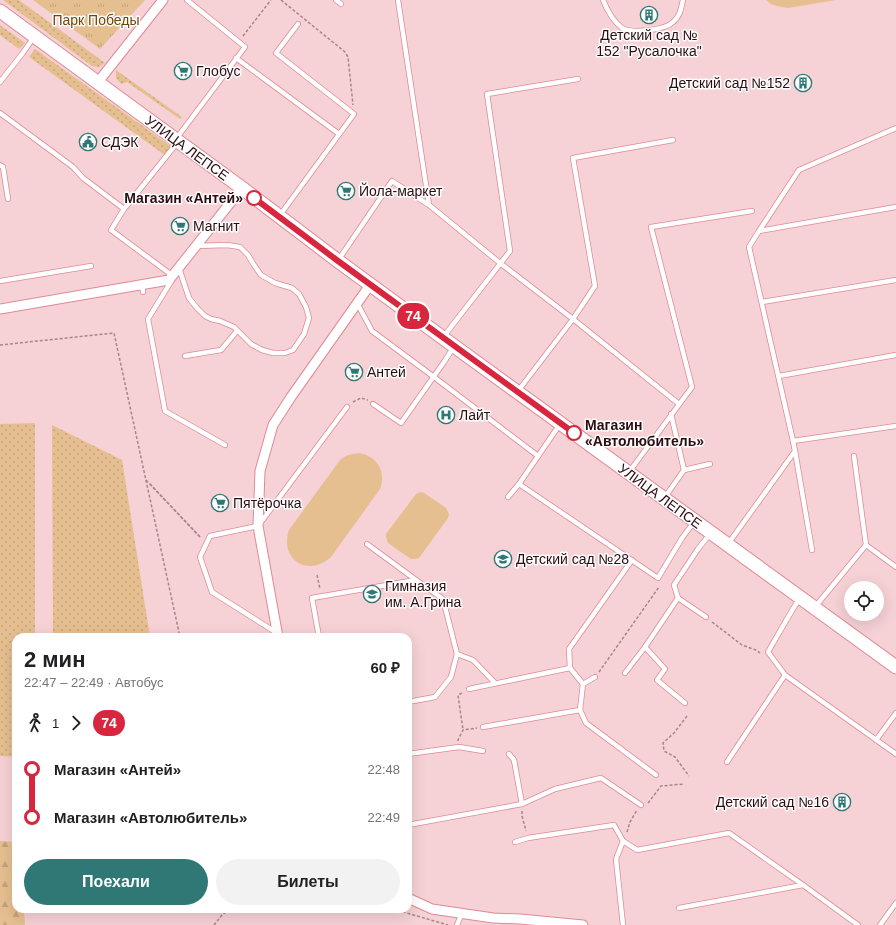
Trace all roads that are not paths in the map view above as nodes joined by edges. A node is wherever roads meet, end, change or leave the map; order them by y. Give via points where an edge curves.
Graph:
1 (163, 0) edge
2 (187, 0) edge
3 (336, 0) edge
4 (398, 0) edge
5 (603, 0) edge
6 (683, 0) edge
7 (341, 4) dead end
8 (0, 11) edge
9 (298, 24) dead end
10 (34, 36) junction
11 (236, 58) junction
12 (578, 79) dead end
13 (0, 82) edge
14 (98, 82) junction
15 (0, 113) edge
16 (896, 128) edge
17 (339, 134) junction
18 (673, 140) dead end
19 (177, 141) junction
20 (0, 165) edge
21 (242, 188) junction
22 (8, 199) dead end
23 (429, 205) junction
24 (896, 207) edge
25 (124, 209) junction
26 (752, 211) dead end
27 (280, 216) junction
28 (759, 231) junction
29 (196, 246) junction
30 (338, 261) junction
31 (500, 263) junction
32 (91, 266) dead end
33 (176, 272) junction
34 (896, 280) edge
35 (0, 281) edge
36 (370, 284) junction
37 (357, 302) junction
38 (762, 302) junction
39 (0, 309) edge
40 (573, 319) junction
41 (237, 331) junction
42 (442, 338) junction
43 (454, 346) junction
44 (896, 355) edge
45 (185, 356) dead end
46 (779, 376) junction
47 (434, 377) junction
48 (517, 392) junction
49 (373, 404) dead end
50 (679, 404) junction
51 (347, 407) dead end
52 (671, 414) junction
53 (560, 424) junction
54 (896, 426) edge
55 (794, 442) junction
56 (225, 445) dead end
57 (796, 451) junction
58 (538, 456) junction
59 (854, 456) dead end
60 (710, 464) dead end
61 (684, 470) junction
62 (628, 473) junction
63 (519, 484) junction
64 (508, 497) dead end
65 (664, 498) junction
66 (694, 521) junction
67 (258, 526) junction
68 (711, 533) junction
69 (367, 544) dead end
70 (728, 545) junction
71 (866, 545) junction
72 (812, 550) dead end
73 (632, 560) junction
74 (896, 566) edge
75 (416, 580) junction
76 (678, 598) junction
77 (800, 598) junction
78 (814, 608) junction
79 (706, 617) road end
80 (274, 633) edge
81 (277, 633) edge
82 (318, 633) edge
83 (645, 647) junction
84 (457, 654) junction
85 (896, 667) edge
86 (570, 668) junction
87 (625, 673) dead end
88 (785, 675) junction
89 (595, 677) road end
90 (495, 683) junction
91 (583, 684) junction
92 (469, 689) road end
93 (412, 701) edge
94 (685, 703) dead end
95 (580, 710) junction
96 (896, 712) edge
97 (483, 727) road end
98 (876, 740) junction
99 (483, 751) dead end
100 (412, 753) edge
101 (509, 754) dead end
102 (896, 754) edge
103 (727, 762) dead end
104 (656, 775) dead end
105 (522, 804) junction
106 (641, 805) road end
107 (412, 824) edge
108 (623, 841) junction
109 (515, 842) dead end
110 (803, 885) junction
111 (412, 900) edge
112 (896, 903) edge
113 (679, 908) dead end
114 (462, 913) junction
115 (494, 922) edge
116 (457, 925) edge
117 (583, 925) edge
118 (623, 925) edge
119 (858, 925) edge
120 (880, 925) edge

1 - 14 street
2 - 11 lane via 244,47
3 - 7 lane
4 - 23 lane
5 - 6 lane via 607,11 617,23 623,29 632,31 663,27 673,22 680,12
8 - 10 main road, УЛИЦА ЛЕПСЕ
9 - 17 lane via 276,53 354,114
10 - 13 lane
10 - 14 main road, УЛИЦА ЛЕПСЕ
11 - 17 lane
11 - 19 lane
12 - 31 lane via 487,94 510,250
14 - 19 main road, УЛИЦА ЛЕПСЕ
15 - 25 lane
16 - 28 lane via 800,170
17 - 27 lane
18 - 40 lane via 574,158 595,286
19 - 21 main road, УЛИЦА ЛЕПСЕ
19 - 25 lane
20 - 22 lane via 3,167
21 - 27 main road, УЛИЦА ЛЕПСЕ
21 - 29 street
23 - 30 lane via 392,181
23 - 31 lane
24 - 28 lane
25 - 33 lane via 111,230
26 - 50 lane via 651,227 692,387
27 - 30 main road, УЛИЦА ЛЕПСЕ
28 - 38 lane via 749,247
29 - 33 street
29 - 41 lane via 240,247 261,275 292,288 299,294 309,318 304,334 293,350 285,353 262,350
30 - 36 main road, УЛИЦА ЛЕПСЕ
31 - 40 lane
31 - 42 lane
32 - 35 lane
33 - 39 street via 169,280 143,289
33 - 41 lane via 196,308 205,316 228,324
33 - 56 lane via 148,319 165,411
34 - 38 lane
36 - 37 street
36 - 42 main road, УЛИЦА ЛЕПСЕ
37 - 47 lane via 372,331
37 - 67 street via 273,426 260,471
38 - 46 lane
40 - 48 lane
40 - 50 lane
41 - 45 lane via 221,350
42 - 43 main road, УЛИЦА ЛЕПСЕ
43 - 47 lane
43 - 48 main road, УЛИЦА ЛЕПСЕ
44 - 46 lane
46 - 55 lane
47 - 49 lane via 401,423
47 - 58 lane
48 - 53 main road, УЛИЦА ЛЕПСЕ
50 - 52 lane
51 - 67 lane
52 - 61 lane
52 - 62 lane
53 - 58 lane
53 - 62 main road, УЛИЦА ЛЕПСЕ
54 - 55 lane
55 - 57 lane
57 - 70 lane
57 - 72 lane
58 - 63 lane
59 - 71 lane
60 - 61 lane
61 - 65 lane
62 - 65 main road, УЛИЦА ЛЕПСЕ
63 - 64 lane
63 - 73 lane
65 - 66 main road, УЛИЦА ЛЕПСЕ
66 - 68 main road, УЛИЦА ЛЕПСЕ
66 - 73 lane via 658,578
67 - 80 lane via 210,536 200,557 212,592
67 - 81 street
68 - 70 main road, УЛИЦА ЛЕПСЕ
68 - 76 lane via 674,585
69 - 75 lane
70 - 77 main road, УЛИЦА ЛЕПСЕ
71 - 74 lane
71 - 78 lane
73 - 86 lane via 569,649
75 - 82 lane via 312,598
75 - 84 lane via 443,599
76 - 79 lane
76 - 83 lane
77 - 78 main road, УЛИЦА ЛЕПСЕ
77 - 88 lane via 768,652
78 - 85 main road, УЛИЦА ЛЕПСЕ
83 - 87 lane
83 - 94 lane via 665,669 657,680
84 - 90 lane via 473,660
84 - 93 lane via 451,677 435,697
86 - 90 lane
86 - 91 lane
88 - 98 lane
88 - 103 lane
89 - 91 lane
90 - 92 lane
91 - 95 lane
95 - 97 lane
95 - 104 lane via 586,723
96 - 98 lane
98 - 102 lane
99 - 100 lane via 459,747
101 - 105 lane via 514,760
105 - 106 lane via 555,789 601,778
105 - 107 lane
108 - 109 lane via 614,825
108 - 110 lane via 637,850 729,833
108 - 118 lane via 616,859
110 - 113 lane
110 - 119 lane
111 - 114 street via 432,909
112 - 120 lane
114 - 115 street
114 - 116 lane
115 - 117 street via 520,919

